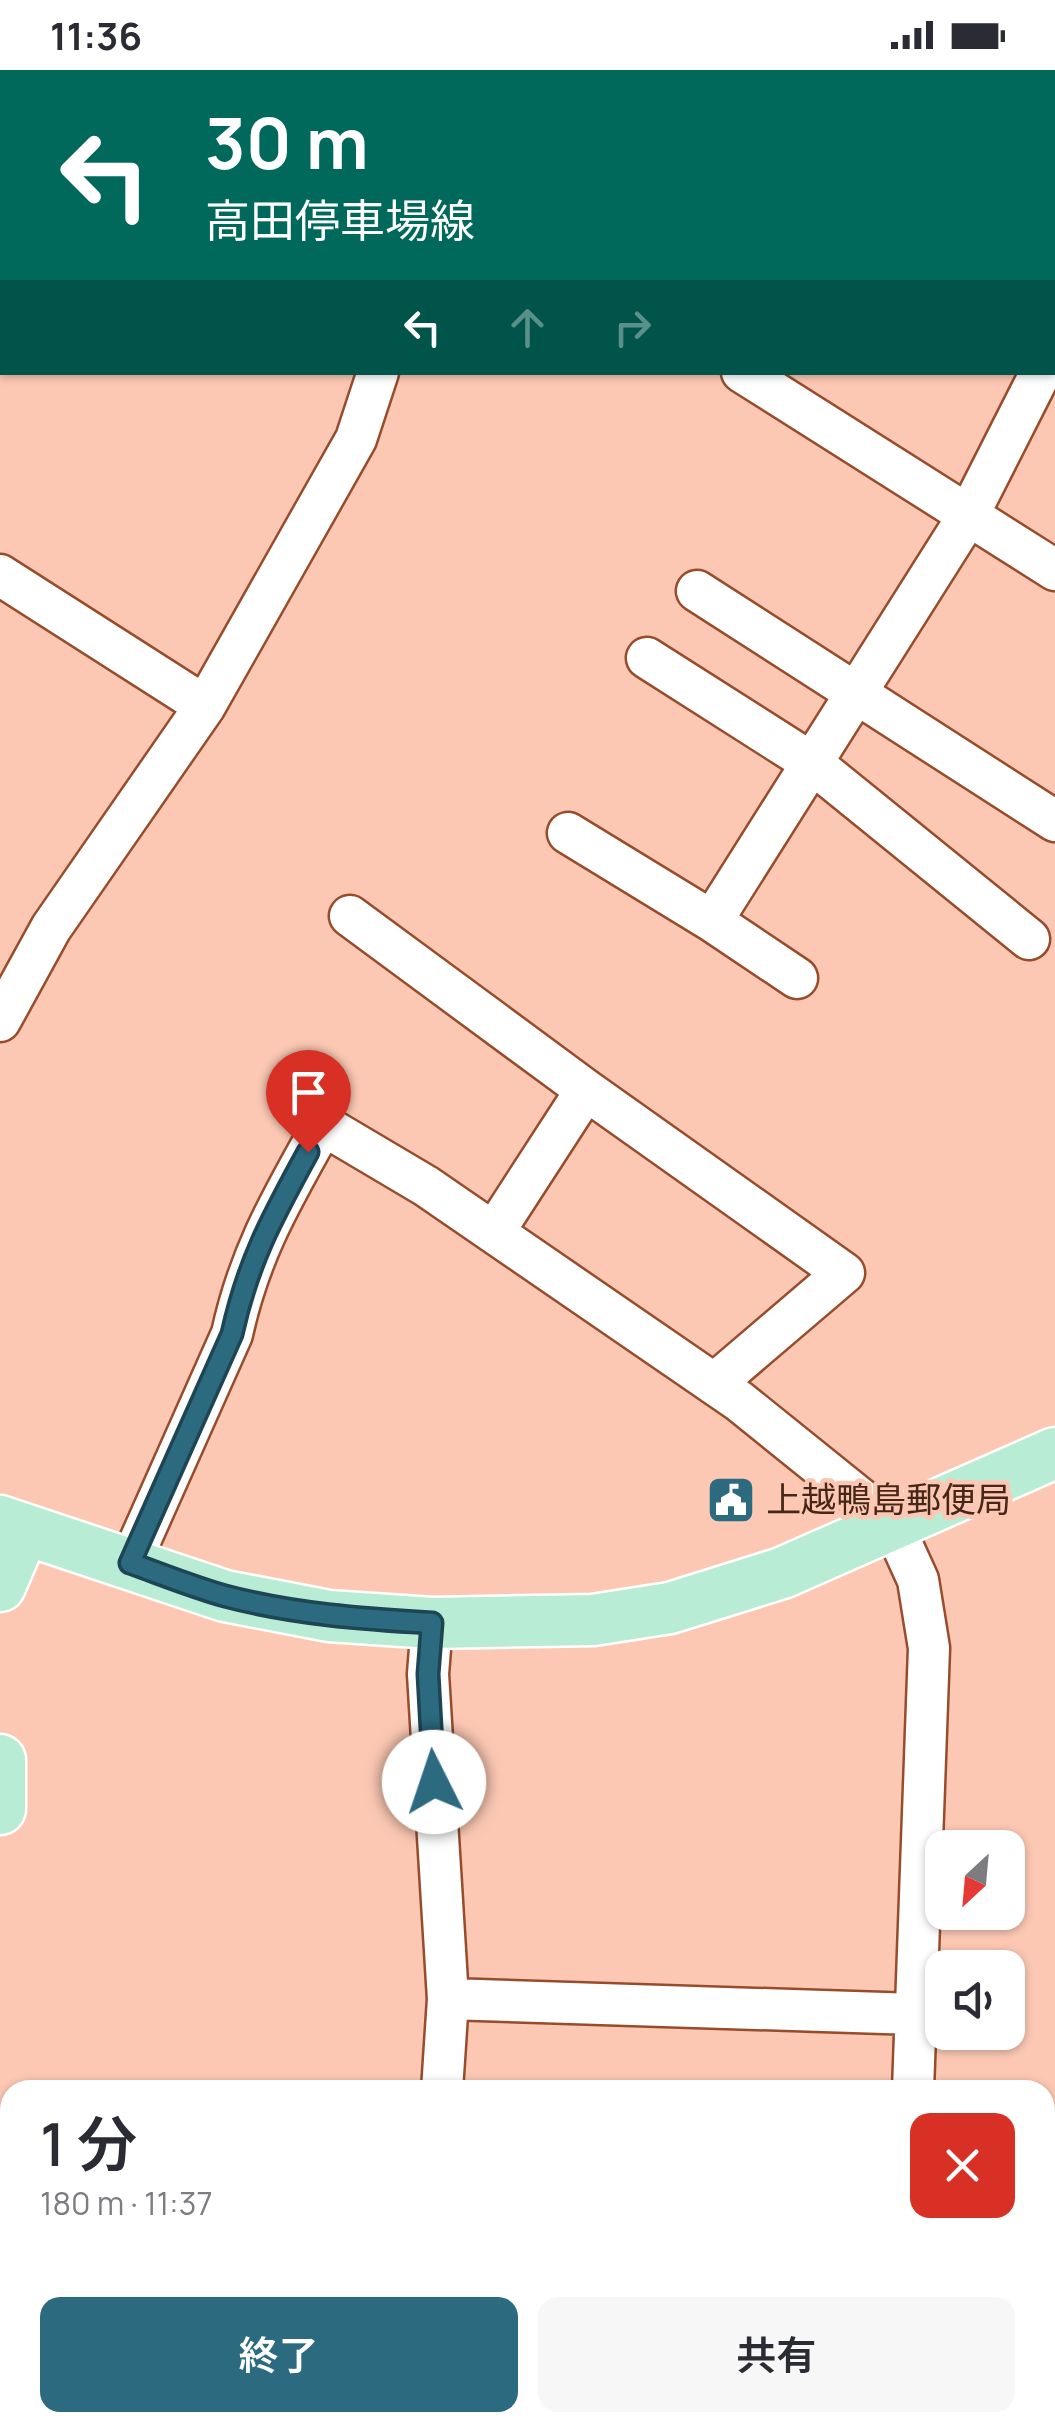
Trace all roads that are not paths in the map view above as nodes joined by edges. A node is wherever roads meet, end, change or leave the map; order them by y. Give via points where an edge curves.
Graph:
1 (377, 375) edge
2 (747, 375) edge
3 (1040, 375) edge
4 (968, 516) junction
5 (1055, 570) edge
6 (0, 575) edge
7 (697, 591) dead end
8 (648, 658) dead end
9 (856, 693) junction
10 (205, 706) junction
11 (812, 763) junction
12 (1055, 820) edge
13 (568, 833) dead end
14 (350, 916) dead end
15 (712, 921) junction
16 (1029, 939) dead end
17 (798, 978) dead end
18 (0, 1021) edge
19 (586, 1090) junction
20 (494, 1232) junction
21 (714, 1384) junction
22 (1055, 1454) edge
23 (893, 1525) junction
24 (12, 1526) edge
25 (130, 1563) junction
26 (0, 1586) edge
27 (432, 1623) junction
28 (0, 1760) edge
29 (1, 1775) edge
30 (0, 1809) edge
31 (448, 1999) junction
32 (915, 2014) junction
33 (443, 2080) edge
34 (913, 2080) edge

1 - 10 street via 356,439
2 - 4 street
3 - 4 street
4 - 5 street
4 - 9 street
6 - 10 street
7 - 9 street
8 - 11 street
9 - 11 street
9 - 12 street
10 - 18 street via 51,928
11 - 15 street
11 - 16 street
13 - 15 street
14 - 19 street
15 - 17 street
19 - 20 street
19 - 21 street via 844,1274
20 - 21 street
20 - 25 street via 324,1125 262,1234 232,1334
21 - 23 street
22 - 23 main road
23 - 27 main road via 782,1573 670,1608 593,1620
23 - 32 street via 918,1580 929,1648
24 - 25 main road
24 - 26 main road
25 - 27 main road via 224,1596 330,1616
27 - 31 street via 428,1674
28 - 29 main road
29 - 30 main road
31 - 32 street
31 - 33 street
32 - 34 street

